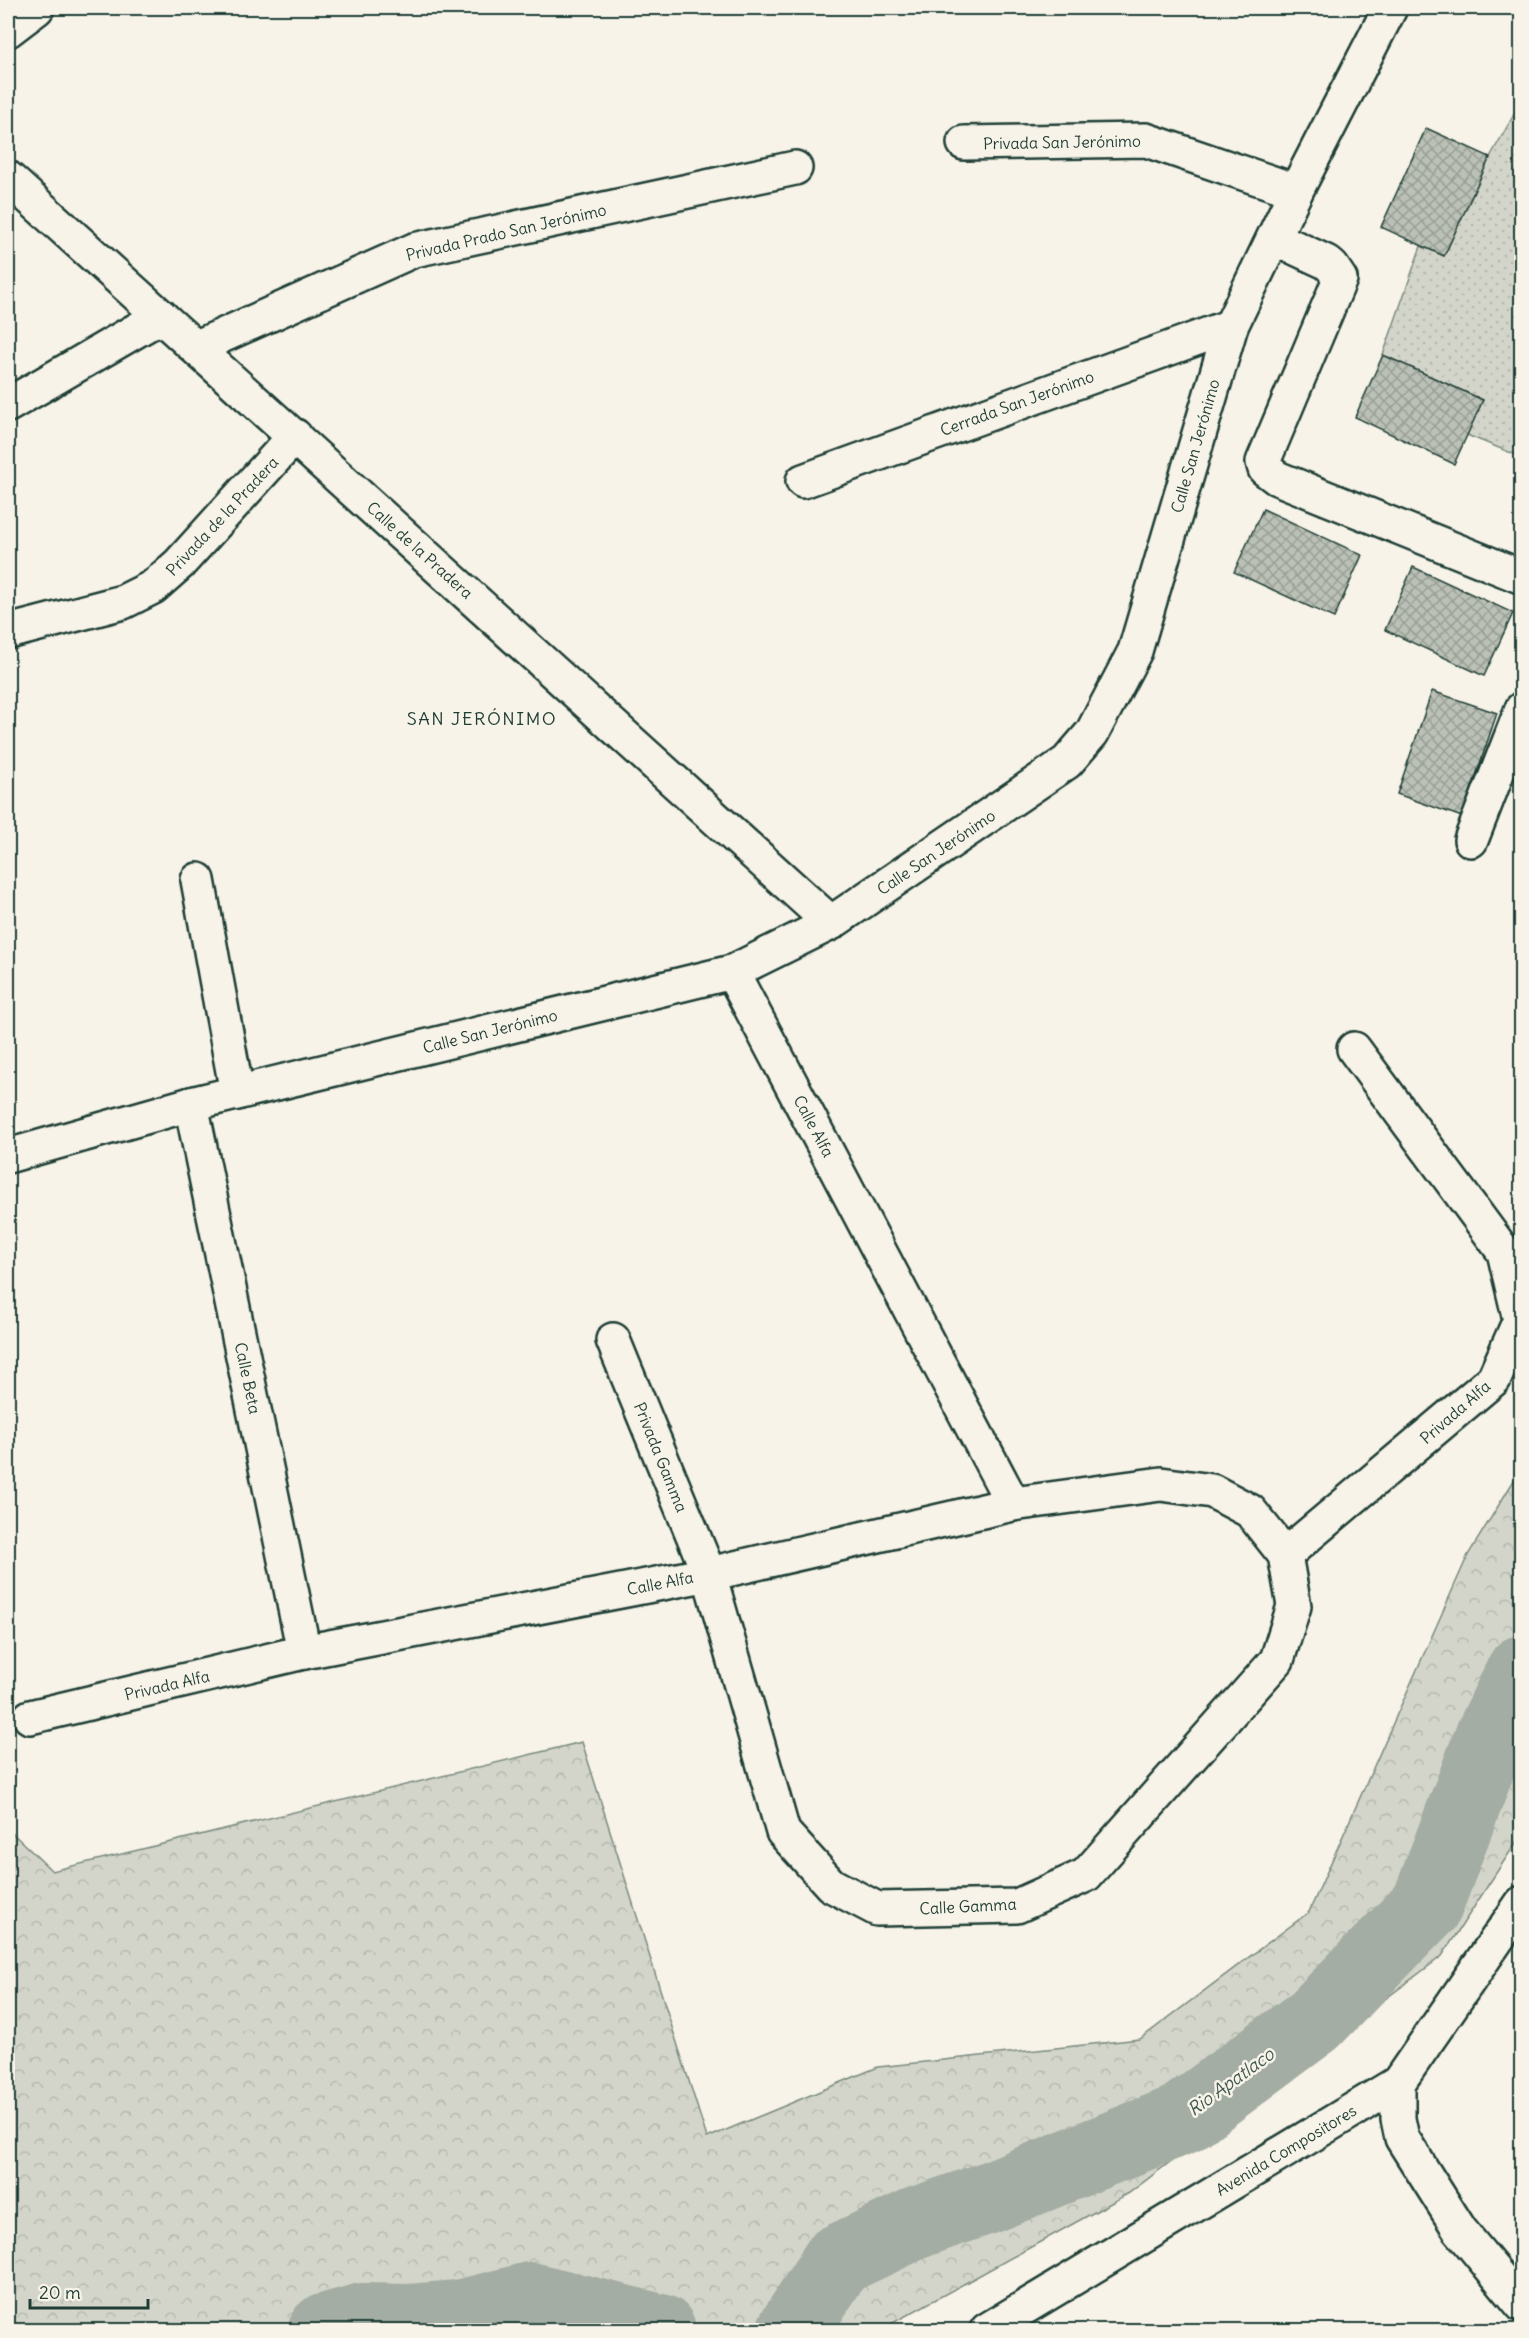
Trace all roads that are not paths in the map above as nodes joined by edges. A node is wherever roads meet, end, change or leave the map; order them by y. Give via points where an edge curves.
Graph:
1 (37, 8) edge
2 (1390, 8) edge
3 (8, 30) edge
4 (964, 143) dead end
5 (795, 168) dead end
6 (8, 178) edge
7 (1296, 191) junction
8 (1275, 238) junction
9 (161, 316) junction
10 (1231, 326) junction
11 (197, 347) junction
12 (8, 405) edge
13 (295, 436) junction
14 (803, 481) dead end
15 (1521, 577) edge
16 (8, 632) edge
17 (1521, 714) edge
18 (1471, 840) dead end
19 (198, 880) dead end
20 (831, 923) junction
21 (732, 972) junction
22 (1354, 1049) dead end
23 (237, 1093) junction
24 (191, 1104) junction
25 (8, 1156) edge
26 (613, 1340) dead end
27 (1013, 1503) junction
28 (1285, 1556) junction
29 (709, 1574) junction
30 (304, 1652) junction
31 (30, 1717) dead end
32 (1521, 1903) edge
33 (1398, 2083) junction
34 (1521, 2304) edge
35 (987, 2331) edge

1 - 3 street
2 - 7 street, Calle San Jerónimo
4 - 7 street, Privada San Jerónimo via 1146,140
5 - 11 street, Privada Prado San Jerónimo via 414,250
6 - 9 street, Calle de la Pradera
7 - 8 street, Calle San Jerónimo
8 - 10 street, Calle San Jerónimo
8 - 15 street via 1326,262 1340,279 1263,462 1265,469 1276,478
9 - 11 street, Calle de la Pradera
9 - 12 street
10 - 14 street, Cerrada San Jerónimo
10 - 20 street, Calle San Jerónimo via 1135,651 1092,733 1067,762
11 - 13 street, Calle de la Pradera
13 - 16 street, Privada de la Pradera via 179,564 153,587 123,602
13 - 20 street, Calle de la Pradera
17 - 18 street
19 - 23 street
20 - 21 street, Calle San Jerónimo
21 - 23 street, Calle San Jerónimo
21 - 27 street, Calle Alfa
22 - 28 street, Privada Alfa via 1504,1252 1520,1320 1494,1378
23 - 24 street, Calle San Jerónimo
24 - 25 street, Calle San Jerónimo
24 - 30 street, Calle Beta
26 - 29 street, Privada Gamma
27 - 28 street, Calle Alfa via 1161,1484 1212,1491 1250,1511
27 - 29 street, Calle Alfa
28 - 29 street, Calle Gamma via 1294,1606 1277,1660 1086,1875 1017,1906 877,1909 831,1885 783,1832
29 - 30 street, Calle Alfa
30 - 31 street, Privada Alfa
32 - 33 street, Avenida Compositores
33 - 34 street via 1402,2138 1460,2230
33 - 35 street, Avenida Compositores

